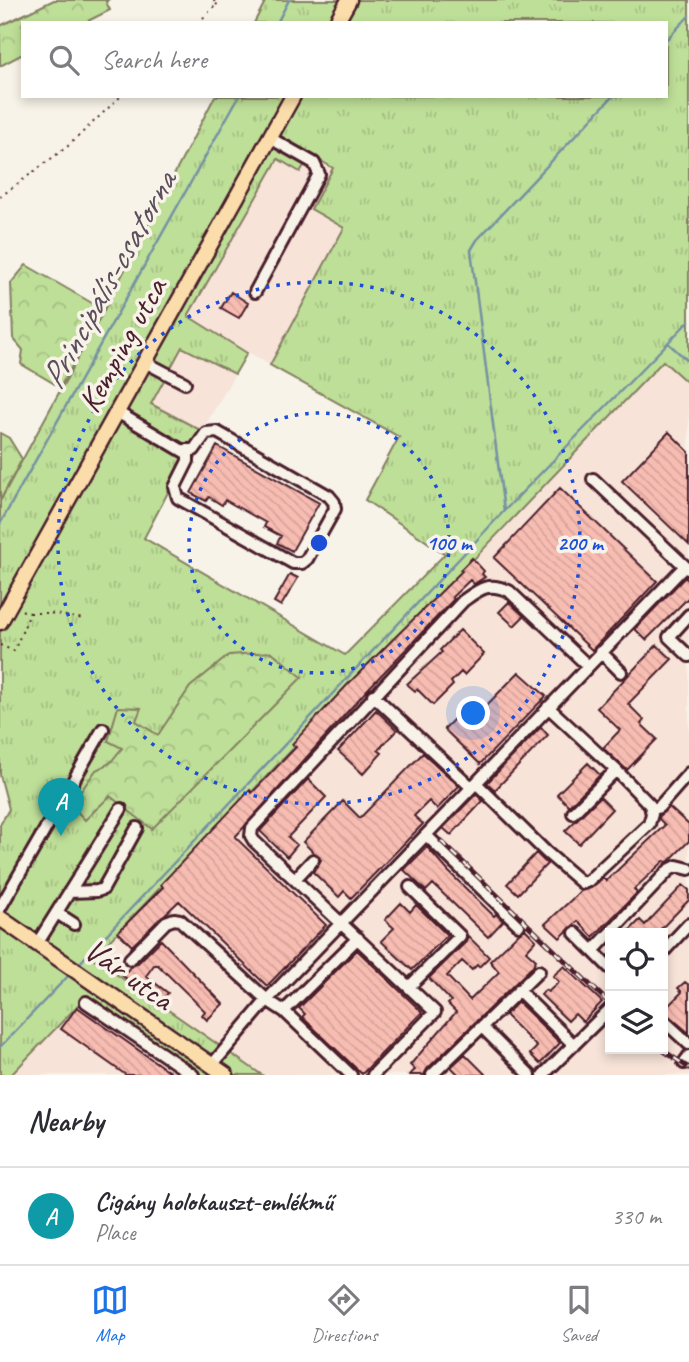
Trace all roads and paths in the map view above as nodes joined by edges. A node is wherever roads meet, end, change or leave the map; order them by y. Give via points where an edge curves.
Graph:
1 (214, 0) edge
2 (222, 0) edge
3 (349, 0) edge
4 (215, 6) junction
5 (200, 21) edge
6 (337, 21) edge
7 (119, 98) edge
8 (292, 98) edge
9 (270, 138) junction
10 (0, 197) edge
11 (255, 292) dead end
12 (145, 362) junction
13 (185, 383) dead end
14 (117, 412) junction
15 (185, 450) junction
16 (593, 479) dead end
17 (687, 568) edge
18 (9, 605) junction
19 (30, 613) junction
20 (689, 615) edge
21 (84, 619) dead end
22 (0, 622) edge
23 (0, 645) edge
24 (601, 652) junction
25 (689, 656) edge
26 (588, 666) junction
27 (621, 672) dead end
28 (373, 695) junction
29 (548, 707) junction
30 (103, 729) dead end
31 (617, 770) junction
32 (689, 773) edge
33 (473, 785) junction
34 (121, 808) dead end
35 (651, 810) junction
36 (573, 813) dead end
37 (137, 828) dead end
38 (426, 835) junction
39 (313, 860) dead end
40 (689, 869) edge
41 (295, 879) junction
42 (410, 887) dead end
43 (69, 891) junction
44 (0, 908) edge
45 (57, 913) junction
46 (0, 919) edge
47 (342, 922) junction
48 (74, 923) dead end
49 (689, 924) edge
50 (519, 925) dead end
51 (575, 933) dead end
52 (358, 938) junction
53 (37, 944) junction
54 (668, 947) edge
55 (593, 951) junction
56 (130, 959) dead end
57 (605, 963) edge
58 (538, 971) dead end
59 (409, 987) junction
60 (519, 991) junction
61 (267, 1000) junction
62 (86, 1002) dead end
63 (284, 1011) junction
64 (605, 1014) edge
65 (668, 1025) edge
66 (482, 1027) junction
67 (689, 1044) edge
68 (574, 1045) junction
69 (220, 1072) edge
70 (438, 1073) edge
71 (194, 1075) edge
72 (351, 1075) edge
73 (373, 1075) edge
74 (530, 1075) edge
75 (543, 1075) edge

1 - 4 path
2 - 4 path
3 - 6 main road
4 - 5 path
7 - 10 path via 68,146
8 - 9 main road, Kemping utca
9 - 11 street via 314,163 319,174
9 - 12 main road, Kemping utca
12 - 13 street
12 - 14 main road, Kemping utca
14 - 15 street
14 - 18 main road, Kemping utca
15 - 15 street via 189,458 175,487 178,498 293,563 307,559 335,509 329,496 217,432 206,433 194,450
16 - 17 street
17 - 24 street
18 - 19 path
18 - 22 main road, Kemping utca
19 - 21 path
19 - 23 path via 14,651
20 - 25 street via 669,637
24 - 26 street
24 - 27 street
26 - 28 street via 509,591 487,586 463,601
26 - 29 street
28 - 33 street
28 - 41 street via 252,828 254,841
29 - 31 street
29 - 33 street
30 - 44 street
31 - 35 street
31 - 36 street
32 - 35 street
33 - 35 street via 582,883 649,824
33 - 38 street
34 - 43 street
37 - 43 street via 103,889
38 - 47 street
38 - 50 street
39 - 41 street
40 - 55 street via 677,866 669,870
41 - 47 street
42 - 59 street via 460,936
43 - 45 street
45 - 48 street
45 - 53 street
46 - 53 main road, Vár utca
47 - 52 street
47 - 61 street
49 - 54 street
51 - 55 street
52 - 59 street
52 - 63 street
53 - 69 main road, Vár utca
55 - 57 street
56 - 61 street via 166,922 177,919
58 - 60 street
59 - 73 street via 435,1012
60 - 66 street
60 - 68 street
61 - 63 street
61 - 69 street
62 - 71 street
63 - 72 street
64 - 68 street
65 - 67 street
66 - 70 street
66 - 74 street
68 - 75 street

